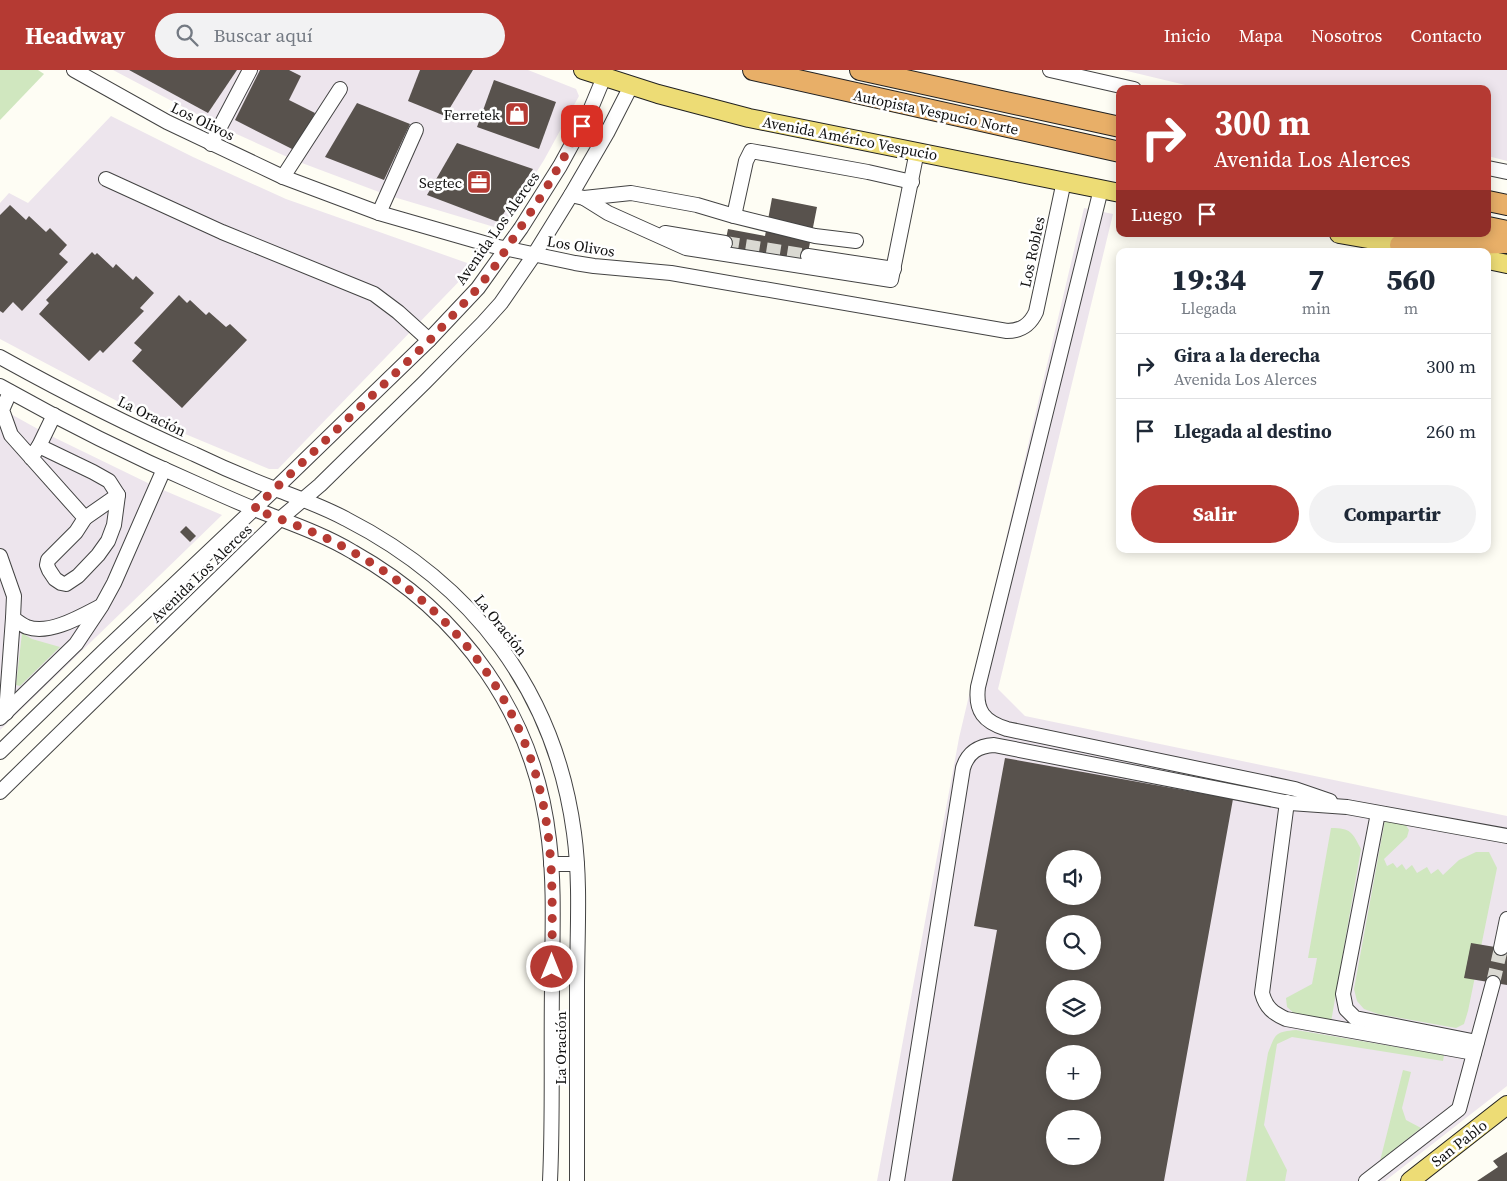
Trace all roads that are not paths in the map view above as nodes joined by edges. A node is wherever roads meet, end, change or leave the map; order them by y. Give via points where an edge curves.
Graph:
1 (74, 70) edge
2 (250, 70) edge
3 (583, 70) edge
4 (753, 70) edge
5 (860, 70) edge
6 (1050, 70) edge
7 (604, 77) junction
8 (1116, 85) edge
9 (631, 86) junction
10 (340, 89) dead end
11 (1116, 126) edge
12 (416, 130) dead end
13 (211, 144) junction
14 (918, 151) junction
15 (1116, 151) edge
16 (1491, 169) edge
17 (1507, 172) edge
18 (283, 177) junction
19 (106, 179) dead end
20 (1064, 181) junction
21 (912, 182) junction
22 (1101, 189) junction
23 (1491, 190) edge
24 (1507, 191) edge
25 (1116, 192) edge
26 (578, 196) junction
27 (1491, 202) edge
28 (1507, 205) edge
29 (379, 213) junction
30 (734, 216) junction
31 (1491, 228) edge
32 (642, 229) junction
33 (1507, 231) edge
34 (1356, 237) edge
35 (856, 242) dead end
36 (725, 243) tunnel mouth
37 (1507, 243) edge
38 (1400, 245) junction
39 (1420, 248) edge
40 (506, 250) junction
41 (534, 255) junction
42 (808, 256) tunnel mouth
43 (1491, 261) edge
44 (1507, 264) edge
45 (894, 269) junction
46 (1025, 327) joint
47 (430, 340) junction
48 (0, 357) edge
49 (5, 389) edge
50 (54, 415) junction
51 (39, 446) junction
52 (31, 458) junction
53 (164, 469) junction
54 (275, 489) junction
55 (118, 495) junction
56 (303, 500) junction
57 (254, 509) junction
58 (85, 518) junction
59 (280, 519) junction
60 (0, 556) edge
61 (102, 605) junction
62 (13, 618) junction
63 (3, 716) edge
64 (0, 752) edge
65 (0, 792) edge
66 (1287, 802) junction
67 (1347, 807) junction
68 (1378, 813) junction
69 (1507, 836) edge
70 (551, 864) junction
71 (577, 864) junction
72 (1507, 919) edge
73 (1500, 948) tunnel mouth
74 (1492, 983) tunnel mouth
75 (1475, 1047) junction
76 (1507, 1105) edge
77 (550, 1181) edge
78 (577, 1181) edge
79 (897, 1181) edge
80 (1366, 1181) edge
81 (1410, 1181) edge

1 - 13 street, Los Olivos
2 - 13 street
3 - 7 main road, Avenida Américo Vespucio
4 - 15 highway, Autopista Vespucio Norte
5 - 11 highway, Autopista Vespucio Norte
6 - 8 street
7 - 9 main road, Avenida Américo Vespucio
7 - 40 street, Avenida Los Alerces via 589,113 560,166
9 - 14 main road, Avenida Américo Vespucio via 749,118
9 - 26 street, Avenida Los Alerces
10 - 18 street
12 - 29 street
13 - 18 street, Los Olivos
14 - 20 main road, Avenida Américo Vespucio
14 - 21 street
16 - 17 street
18 - 29 street, Los Olivos
19 - 47 street via 222,232 374,294
20 - 22 main road, Avenida Américo Vespucio
20 - 46 street, Los Robles via 1036,312
21 - 30 street via 754,151 746,161
21 - 45 street
22 - 25 main road, Avenida Américo Vespucio
22 - 67 street via 978,687 977,704 997,726 1295,789
23 - 24 highway
26 - 30 street via 631,193 697,205
26 - 32 street
26 - 41 street, Avenida Los Alerces
27 - 28 highway
29 - 40 street, Los Olivos
30 - 35 street via 815,236
31 - 33 highway
32 - 36 street
32 - 45 street via 686,248 891,280
34 - 38 main road
37 - 38 highway
38 - 39 main road
40 - 41 street, Los Olivos
40 - 47 street, Avenida Los Alerces via 478,288
41 - 46 street, Los Olivos via 594,266 671,273 1007,332
41 - 56 street, Avenida Los Alerces via 483,323
42 - 45 street
43 - 44 main road
47 - 54 street, Avenida Los Alerces
48 - 54 street, La Oración via 157,438
49 - 50 street, La Oración
49 - 52 street via 2,410 11,435
50 - 51 street
50 - 53 street, La Oración
51 - 52 street
51 - 55 street via 109,481
52 - 58 street
53 - 57 street, La Oración
53 - 61 street
54 - 56 street, La Oración
54 - 57 street, Avenida Los Alerces
55 - 58 street
55 - 58 street via 114,525 103,548 78,576 66,584 61,583 49,570 48,560 76,532
56 - 59 street, Avenida Los Alerces
56 - 71 street, La Oración via 365,529 412,560 468,609 505,652 532,696 555,752 569,804
57 - 59 street, La Oración
57 - 64 street, Avenida Los Alerces
59 - 65 street, Avenida Los Alerces
59 - 70 street, La Oración via 359,555 394,578 444,620 476,657 510,710 527,749 541,793
60 - 62 street via 14,596
61 - 62 street via 71,621 43,629 27,627
61 - 63 street via 76,644
62 - 63 street
66 - 67 street
66 - 75 street via 1262,993 1265,1004 1286,1019
66 - 79 street via 994,745 973,751 962,768
67 - 68 street
68 - 69 street
68 - 75 street via 1343,994 1346,1009 1355,1018
70 - 71 street
70 - 77 street, La Oración
71 - 78 street, La Oración
72 - 73 street
74 - 75 street
75 - 80 street via 1459,1109
76 - 81 main road, San Pablo

